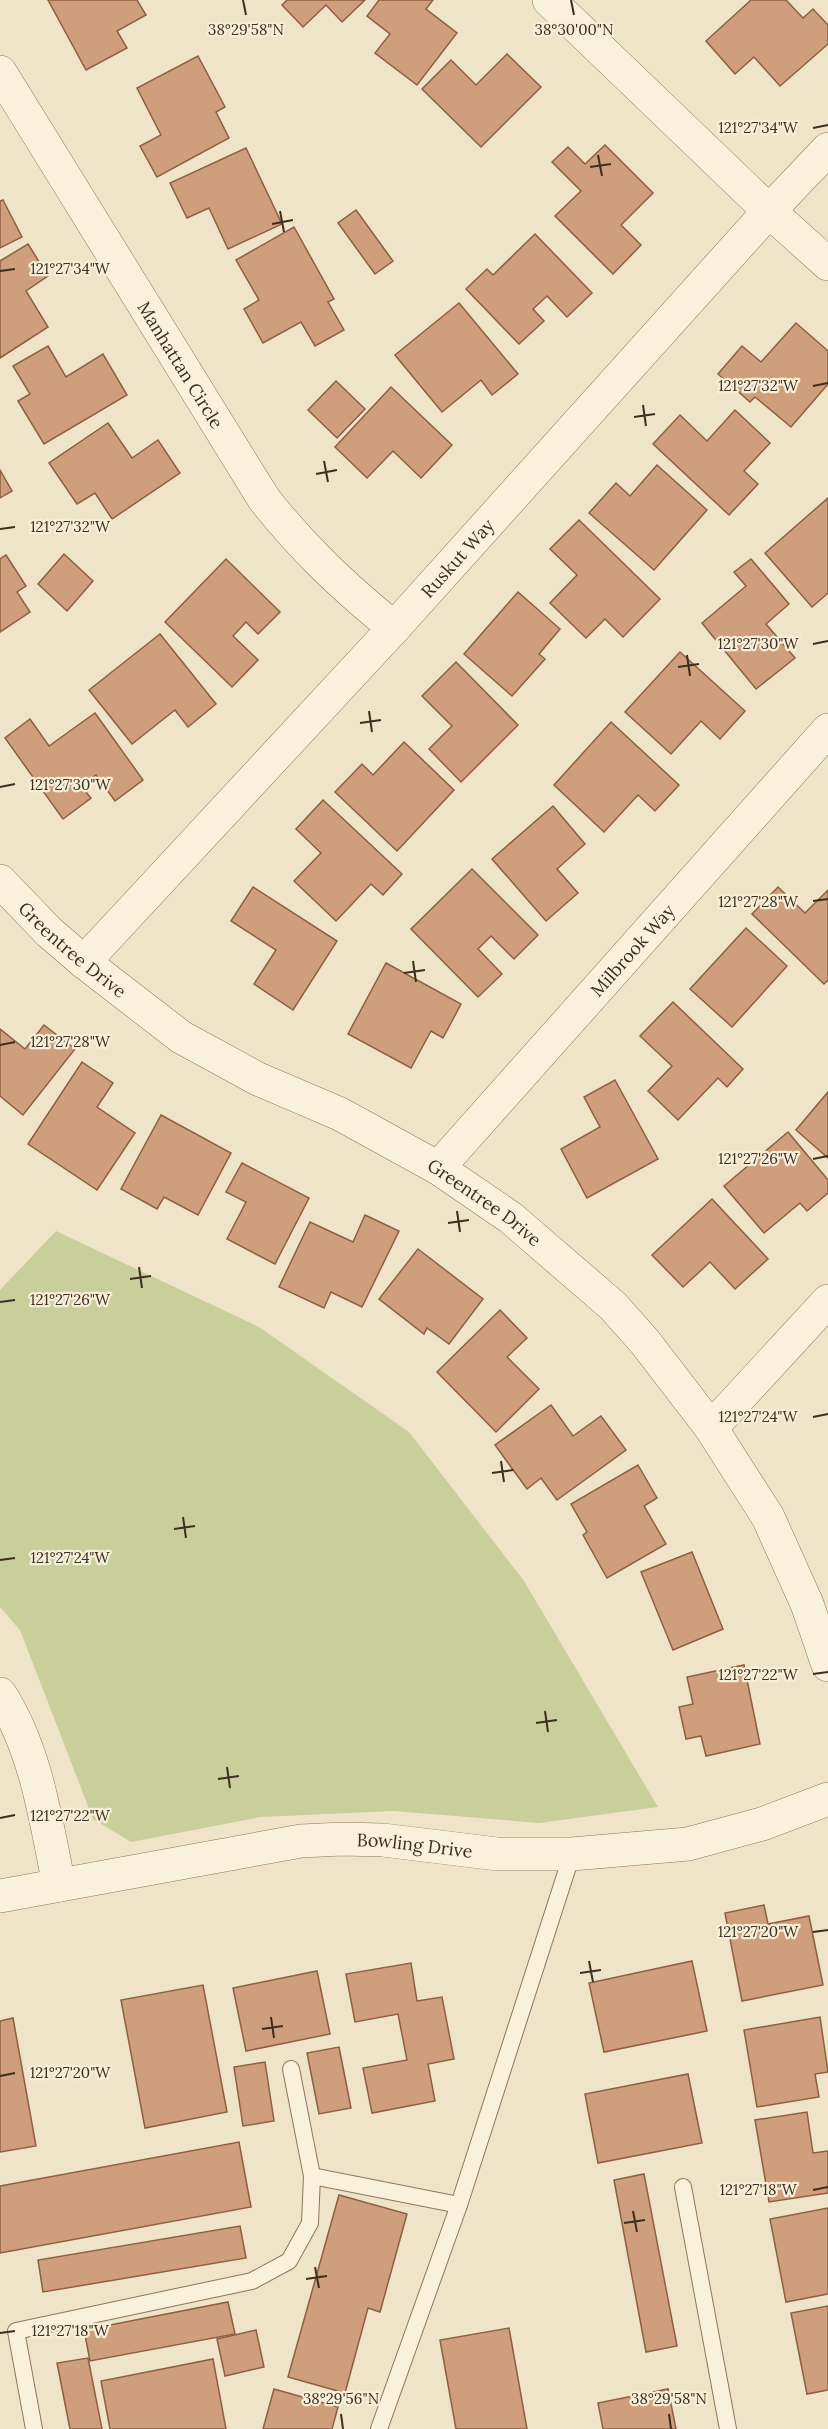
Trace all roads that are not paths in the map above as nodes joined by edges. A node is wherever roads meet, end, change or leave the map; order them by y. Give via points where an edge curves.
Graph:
1 (549, 0) edge
2 (0, 72) edge
3 (828, 149) edge
4 (770, 211) junction
5 (828, 264) edge
6 (394, 628) junction
7 (828, 730) edge
8 (0, 881) edge
9 (84, 962) junction
10 (438, 1168) junction
11 (828, 1300) edge
12 (711, 1428) junction
13 (828, 1665) edge
14 (0, 1694) edge
15 (828, 1799) edge
16 (572, 1854) junction
17 (59, 1885) junction
18 (0, 1896) edge
19 (291, 2070) dead end
20 (312, 2176) junction
21 (683, 2187) dead end
22 (459, 2205) junction
23 (34, 2429) edge
24 (379, 2429) edge
25 (728, 2429) edge

1 - 4 street
2 - 6 street, Manhattan Circle via 264,499 319,563
3 - 4 street, Ruskut Way
4 - 5 street
4 - 6 street, Ruskut Way
6 - 9 street, Ruskut Way
7 - 10 street, Milbrook Way
8 - 9 street, Greentree Drive
9 - 10 street, Greentree Drive via 181,1037 258,1079 339,1114
10 - 12 street, Greentree Drive via 511,1218 613,1306
11 - 12 street
12 - 13 street, Greentree Drive via 768,1517 807,1604
14 - 17 street via 20,1735 36,1783
15 - 16 street, Bowling Drive via 762,1824 688,1844
16 - 17 street, Bowling Drive via 496,1854 383,1840 301,1841
16 - 22 lane
17 - 18 street, Bowling Drive
19 - 20 lane
20 - 22 lane
20 - 23 lane via 310,2223 305,2233 289,2260 252,2281 16,2331
21 - 25 lane
22 - 24 lane

